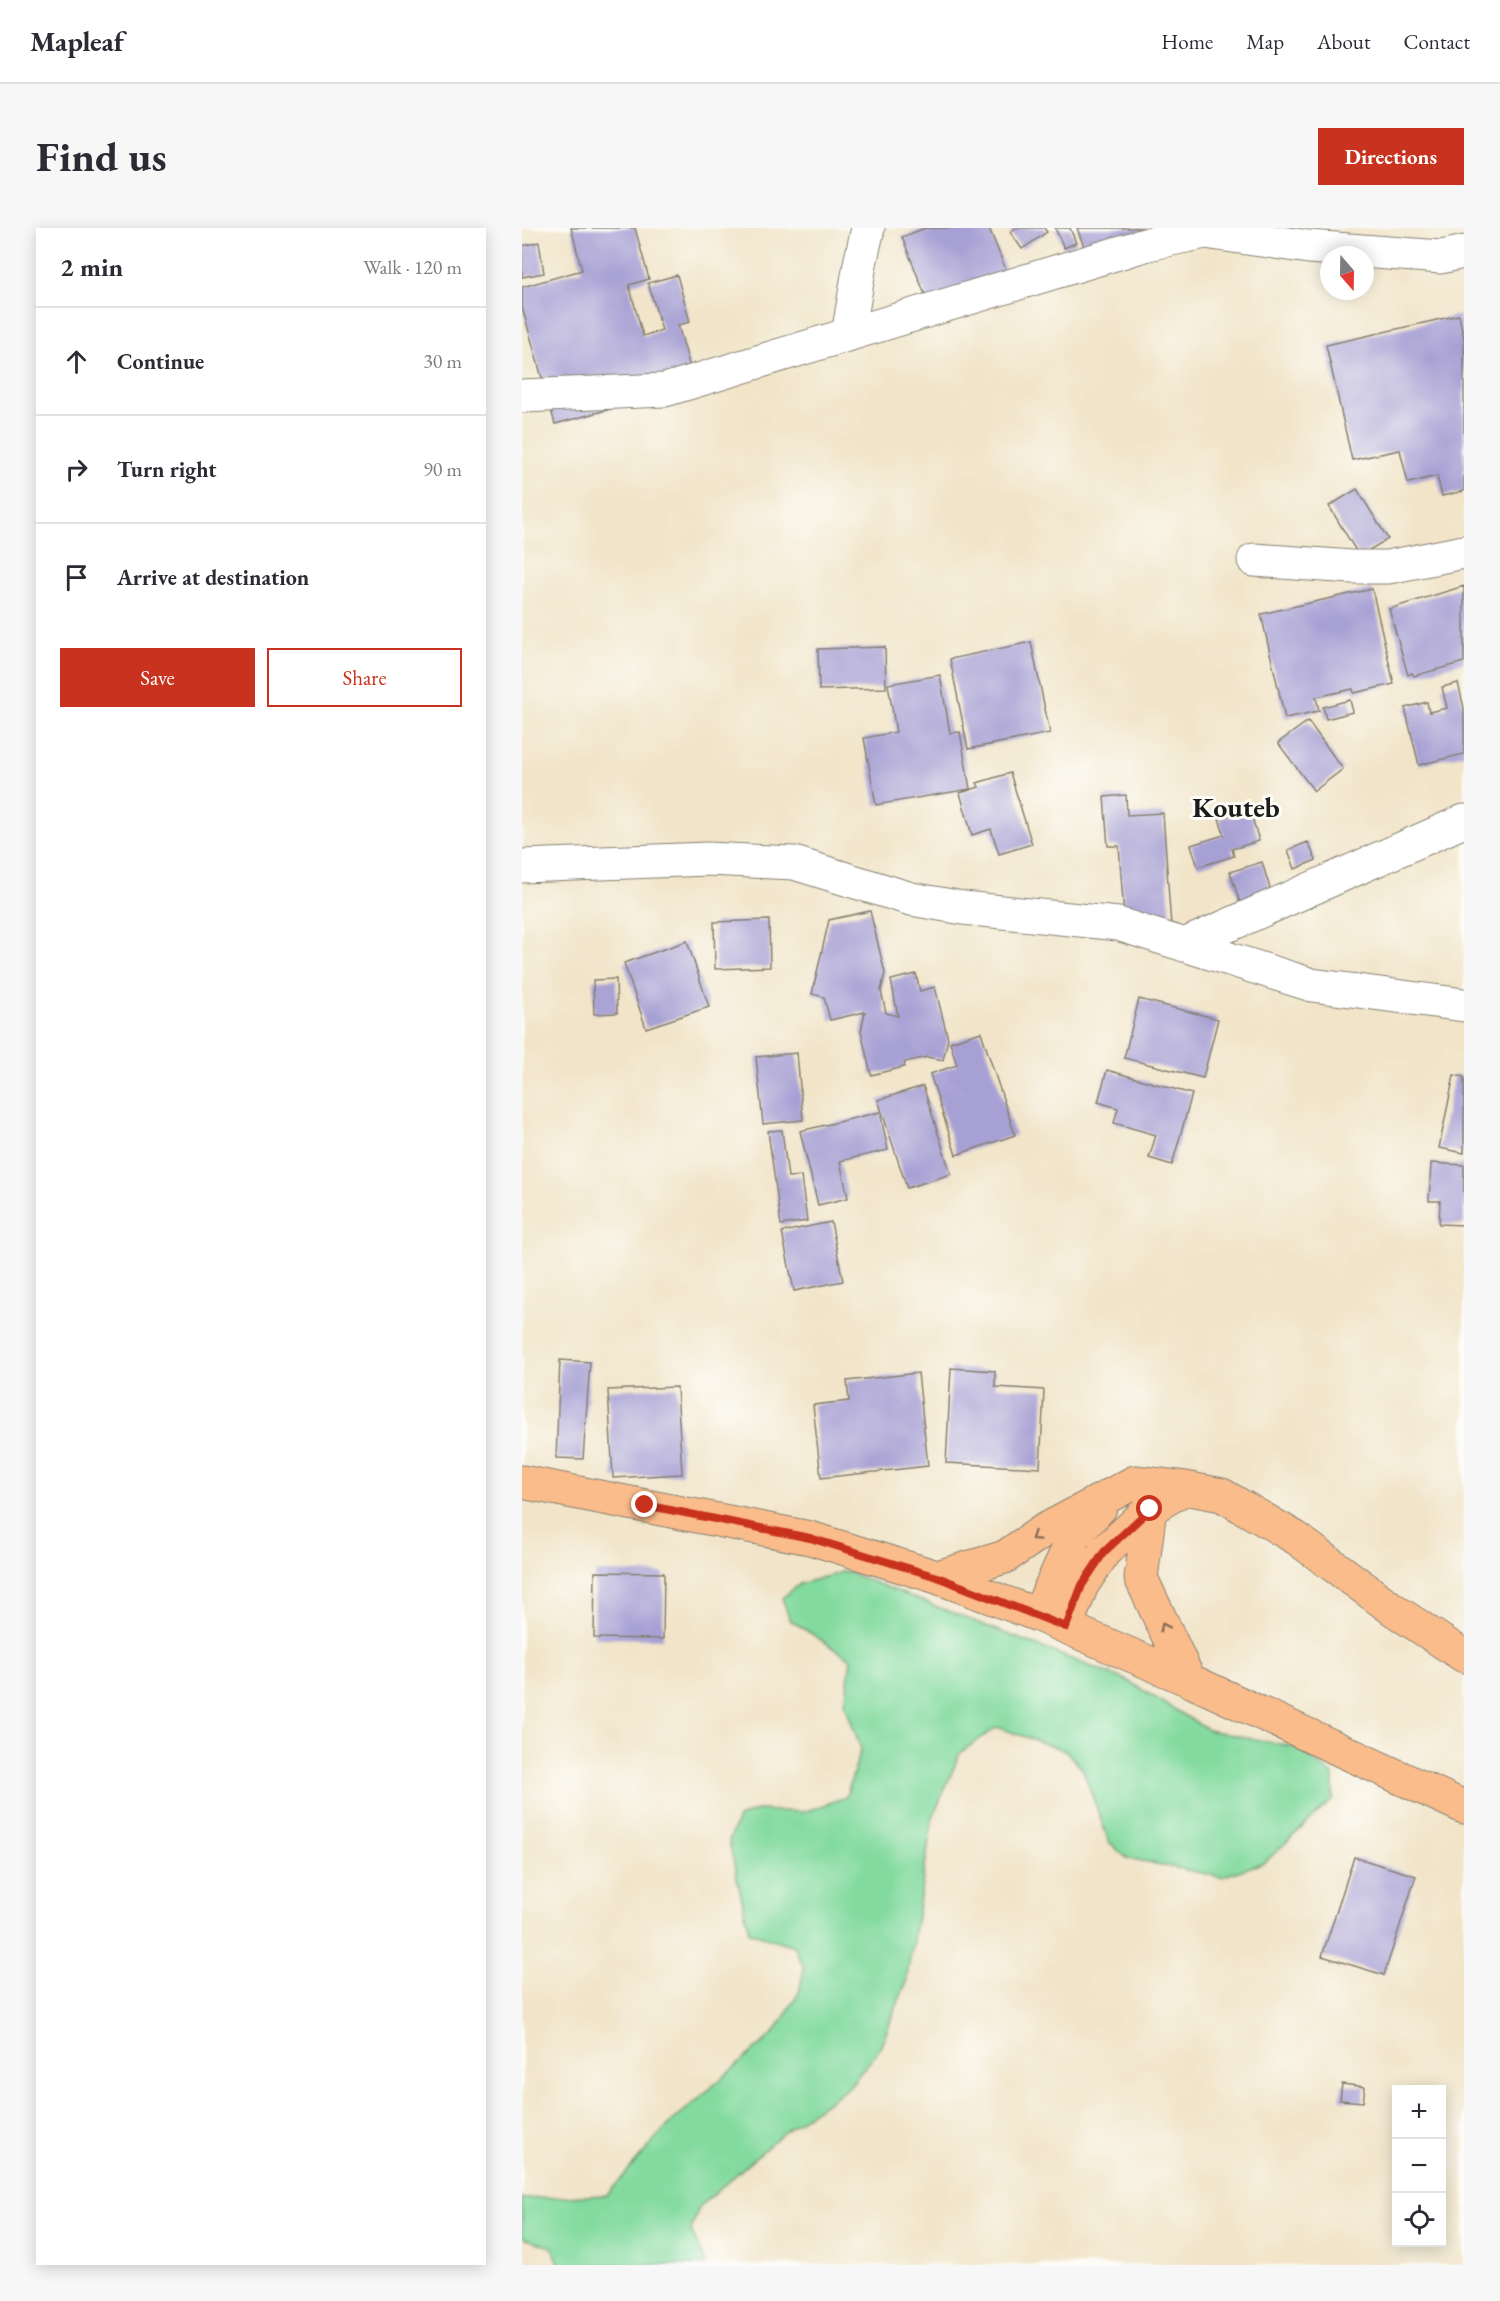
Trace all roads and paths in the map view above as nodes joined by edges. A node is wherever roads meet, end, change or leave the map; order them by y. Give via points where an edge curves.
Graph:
1 (868, 228) edge
2 (1464, 252) edge
3 (848, 334) junction
4 (522, 396) edge
5 (1464, 552) edge
6 (1254, 560) dead end
7 (1464, 821) edge
8 (522, 866) edge
9 (1184, 945) junction
10 (1464, 1005) edge
11 (522, 1482) edge
12 (1185, 1488) junction
13 (1113, 1493) junction
14 (1150, 1509) junction
15 (937, 1577) junction
16 (1052, 1621) junction
17 (1464, 1656) edge
18 (1189, 1680) junction
19 (1464, 1806) edge

1 - 3 street
2 - 3 street via 1419,256 1310,247 1206,232 1148,244
3 - 4 street via 665,390
5 - 6 street via 1388,567
7 - 9 street
8 - 9 street via 708,859 794,862 912,899 1118,924
9 - 10 street via 1312,985
11 - 15 main road via 810,1538
12 - 13 main road via 1135,1482
12 - 14 main road
12 - 17 main road via 1222,1495 1296,1538
13 -> 15 main road via 1005,1557
13 - 16 main road via 1074,1536
14 - 16 main road via 1104,1552
18 -> 14 main road via 1141,1578
15 - 16 main road
16 - 18 main road
18 - 19 main road

